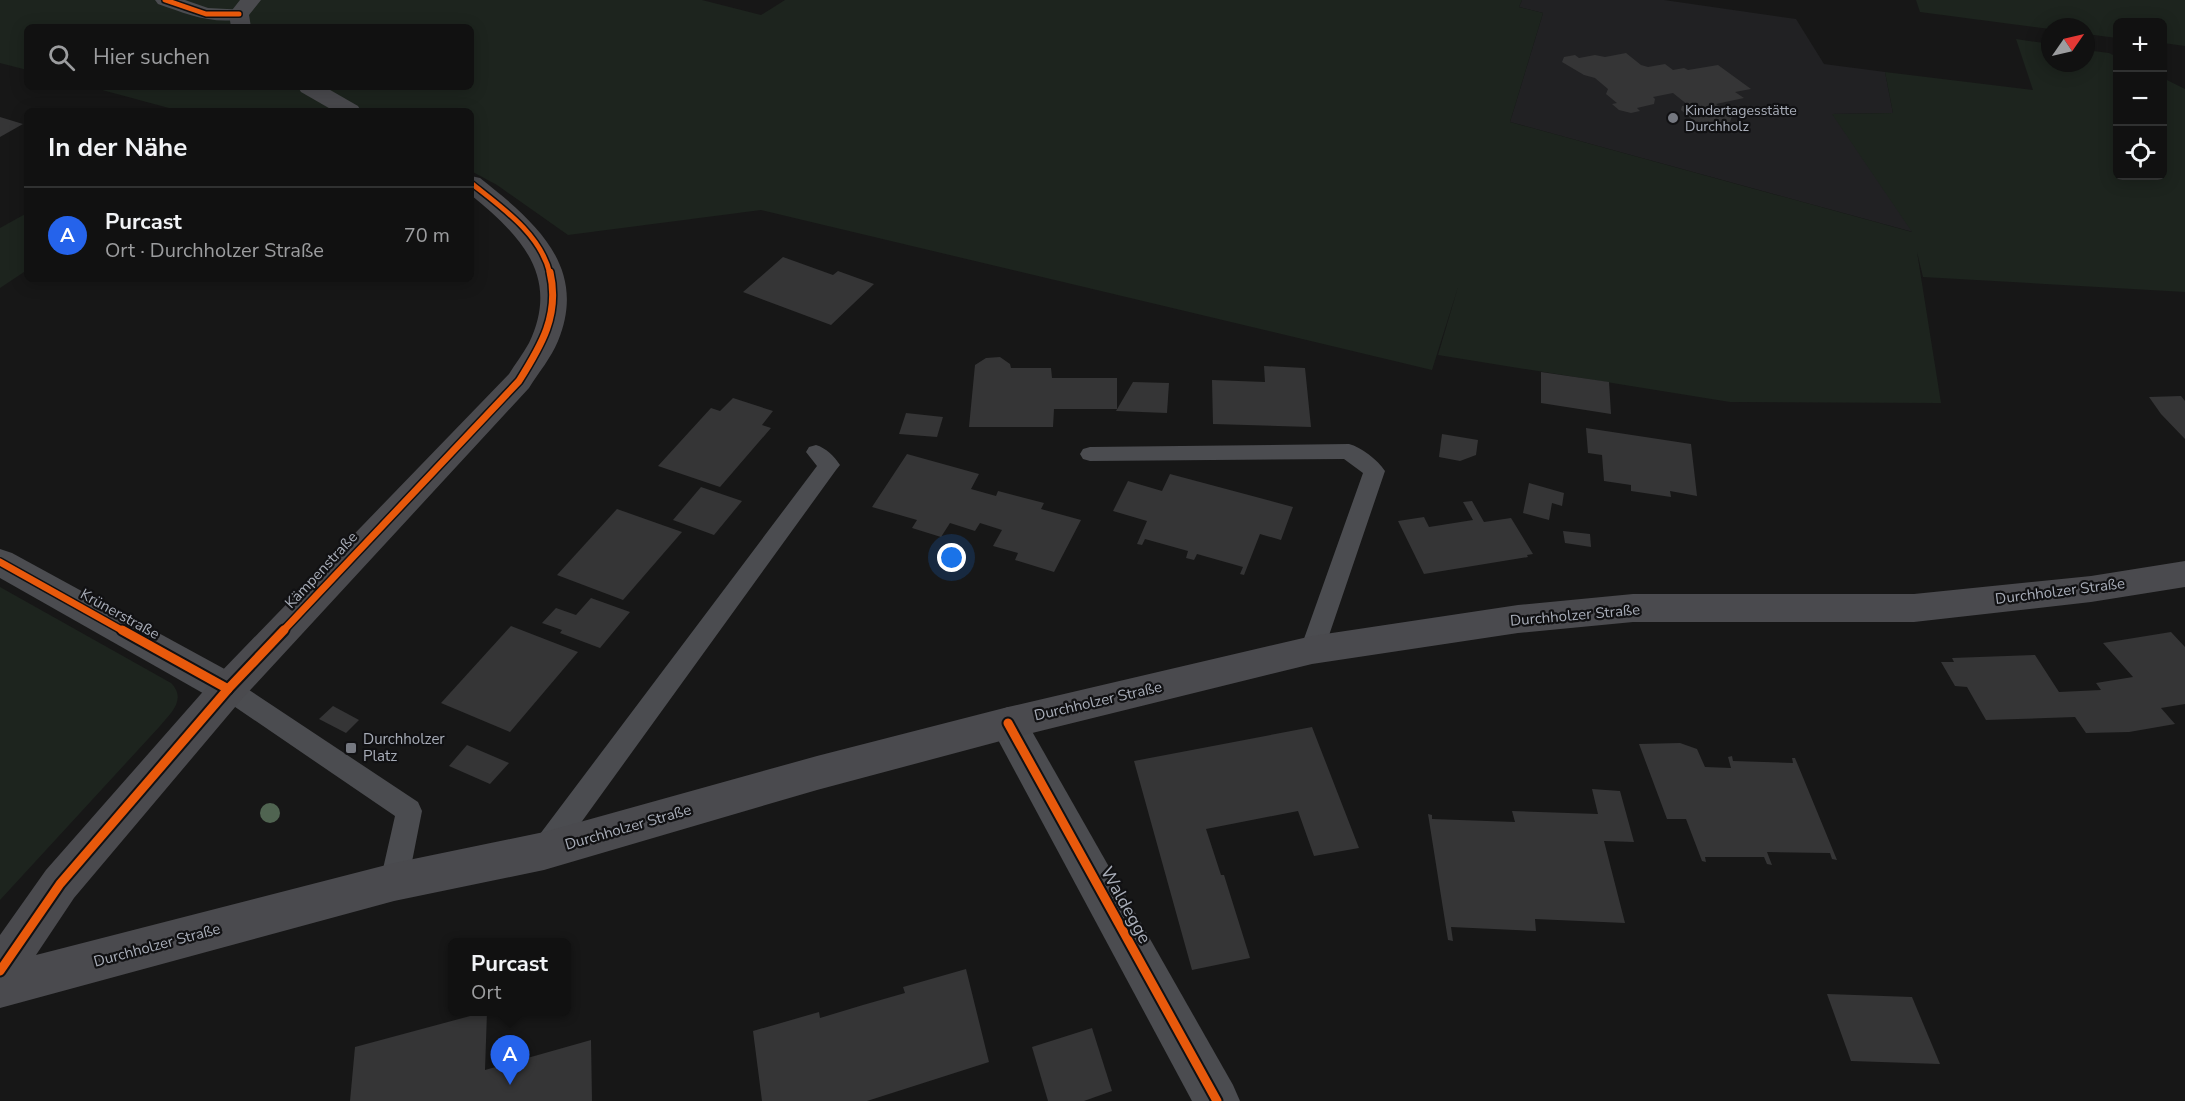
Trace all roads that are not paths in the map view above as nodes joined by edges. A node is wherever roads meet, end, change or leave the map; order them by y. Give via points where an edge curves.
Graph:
1 (165, 0) edge
2 (243, 14) edge
3 (314, 90) edge
4 (345, 108) edge
5 (474, 185) edge
6 (816, 452) dead end
7 (1090, 454) dead end
8 (0, 562) edge
9 (2185, 574) edge
10 (1312, 650) junction
11 (228, 689) junction
12 (1008, 723) junction
13 (544, 851) junction
14 (394, 882) junction
15 (0, 971) edge
16 (0, 986) edge
17 (1217, 1101) edge

1 - 2 street via 206,14
3 - 4 main road
5 - 11 main road, Kämpenstraße via 516,218 538,243 552,277 555,306 545,339 519,381
6 - 13 lane via 829,465
7 - 10 lane via 1349,451 1374,471
8 - 11 street, Krünerstraße
9 - 10 main road, Durchholzer Straße via 2091,589 1914,608 1610,610 1518,619
10 - 12 main road, Durchholzer Straße
11 - 14 lane via 409,811
11 - 15 main road, Kämpenstraße via 60,884
12 - 13 main road, Durchholzer Straße
12 - 17 street, Waldegge
13 - 14 main road, Durchholzer Straße
14 - 16 main road, Durchholzer Straße

